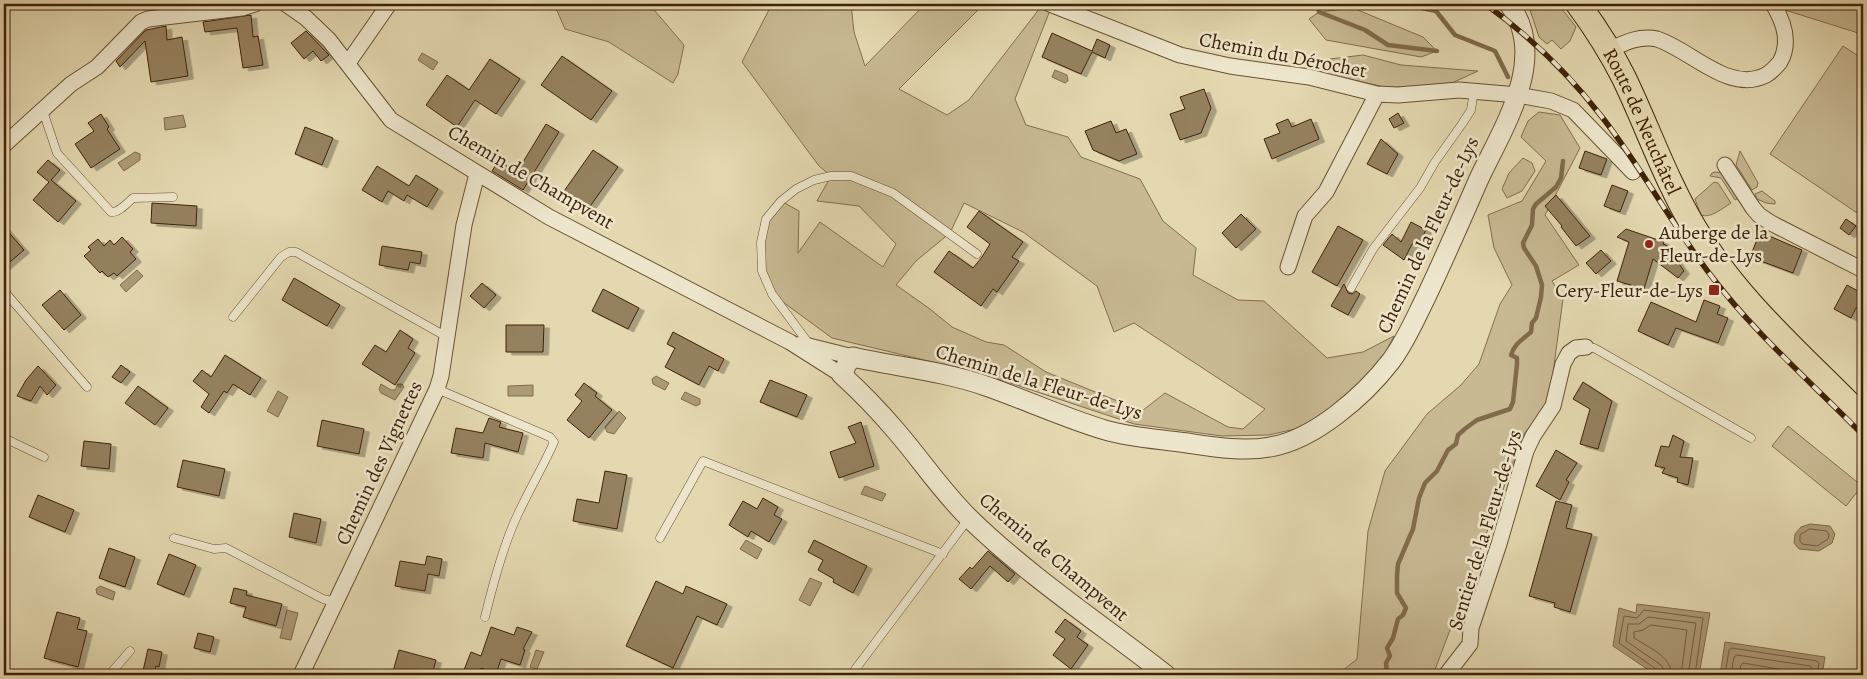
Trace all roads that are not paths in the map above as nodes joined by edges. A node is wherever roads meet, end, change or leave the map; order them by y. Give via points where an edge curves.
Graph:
1 (256, 4) edge
2 (286, 4) edge
3 (389, 4) edge
4 (1050, 4) edge
5 (1509, 4) edge
6 (1578, 4) edge
7 (1773, 4) edge
8 (1609, 50) junction
9 (348, 62) junction
10 (1474, 91) junction
11 (1376, 94) junction
12 (1518, 95) junction
13 (43, 111) junction
14 (4, 145) edge
15 (1725, 165) dead end
16 (1633, 172) dead end
17 (477, 174) junction
18 (173, 197) dead end
19 (977, 254) dead end
20 (1288, 268) dead end
21 (1863, 270) edge
22 (1351, 288) dead end
23 (4, 291) edge
24 (233, 317) dead end
25 (447, 337) junction
26 (790, 342) junction
27 (810, 346) junction
28 (1586, 347) joint
29 (853, 357) junction
30 (842, 375) junction
31 (87, 387) dead end
32 (437, 389) junction
33 (1863, 418) edge
34 (4, 438) edge
35 (1751, 438) dead end
36 (44, 457) dead end
37 (969, 518) junction
38 (174, 538) dead end
39 (660, 538) dead end
40 (943, 554) junction
41 (336, 602) junction
42 (485, 617) dead end
43 (130, 651) dead end
44 (109, 675) edge
45 (301, 675) edge
46 (851, 675) edge
47 (1166, 675) edge
48 (1446, 675) edge

1 - 13 street via 141,22 97,67 72,84
2 - 9 street, Chemin de Champvent via 322,34
3 - 9 street
4 - 11 street, Chemin du Dérochet via 1180,55 1309,77
5 - 12 street, Chemin de la Fleur-de-Lys via 1520,21 1525,50
6 - 8 main road, Route de Neuchâtel
7 - 8 street via 1782,19 1785,52 1771,72 1759,78 1737,79 1657,40 1644,37
8 - 33 main road, Route de Neuchâtel via 1681,204 1712,256 1762,316
9 - 17 street, Chemin de Champvent via 391,120
10 - 11 street, Chemin du Dérochet
10 - 12 street, Chemin du Dérochet
10 - 22 lane via 1470,110 1462,124 1373,249
11 - 20 street via 1326,192 1306,216
12 - 16 street, Chemin du Dérochet via 1549,100 1573,110
12 - 29 street, Chemin de la Fleur-de-Lys via 1406,339 1375,379 1339,413 1292,441 1243,449 1131,436 1106,430 984,385
13 - 14 street
13 - 18 lane via 57,153 110,212 119,210 133,198
15 - 21 street via 1760,215
17 - 25 street, Chemin des Vignettes via 464,225
17 - 26 street, Chemin de Champvent via 549,217
19 - 27 lane via 893,193 852,176 831,176 796,189 766,220 760,242 762,271 772,294
23 - 31 lane
24 - 25 lane via 281,257 296,252
25 - 32 street, Chemin des Vignettes
26 - 27 street, Chemin de Champvent
26 - 30 street, Chemin de Champvent
27 - 29 street, Chemin de Champvent
28 - 35 lane via 1594,348
28 - 48 street, Sentier de la Fleur-de-Lys via 1569,353 1563,364 1553,406 1532,436 1471,628 1470,644
29 - 30 street
30 - 37 street, Chemin de Champvent via 879,411
32 - 41 street, Chemin des Vignettes
32 - 42 lane via 550,437 554,442 517,516 494,580
34 - 36 lane
37 - 40 lane
37 - 47 street, Chemin de Champvent via 1054,591
38 - 41 lane via 214,549 226,548 323,599
39 - 40 lane via 703,461
40 - 46 lane
41 - 45 street, Chemin des Vignettes
43 - 44 lane

